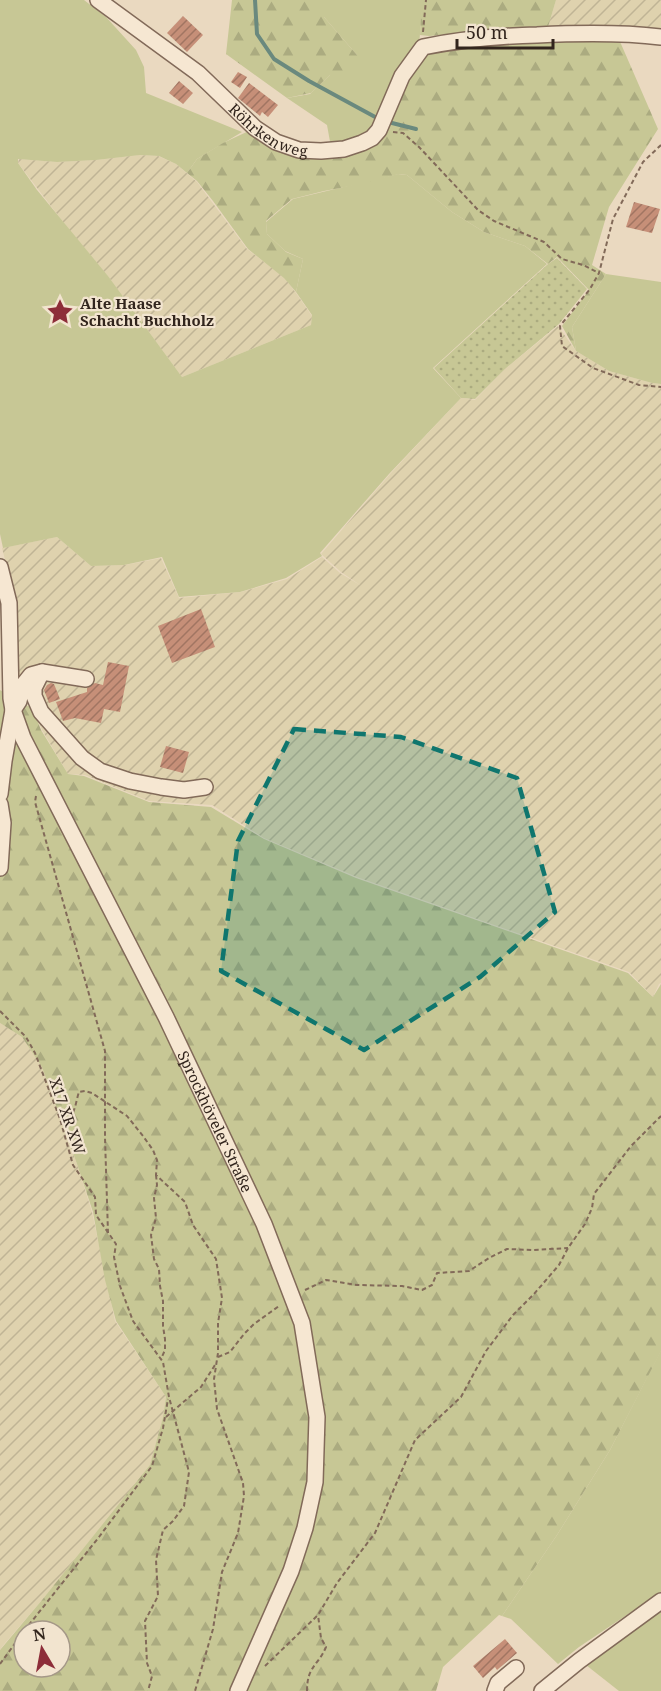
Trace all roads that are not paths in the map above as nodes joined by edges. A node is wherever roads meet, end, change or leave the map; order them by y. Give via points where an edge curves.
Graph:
1 (98, 0) edge
2 (661, 37) edge
3 (0, 567) edge
4 (42, 672) junction
5 (86, 679) dead end
6 (13, 710) junction
7 (205, 787) dead end
8 (0, 794) edge
9 (0, 804) edge
10 (0, 868) edge
11 (661, 1601) edge
12 (516, 1668) dead end
13 (237, 1691) edge
14 (495, 1691) edge
15 (542, 1691) edge

1 - 2 street, Röhrkenweg via 198,73 255,128 298,150 344,148 372,138 402,75 423,47 474,38 540,34 623,33
3 - 6 street, Sprockhöveler Straße via 9,603
4 - 5 street
4 - 6 street via 31,675 23,685
4 - 7 street via 34,688 40,712 82,758 100,771 161,788
6 - 8 street
6 - 13 street, Sprockhöveler Straße via 23,738 166,1017 264,1224 302,1323 317,1417 315,1482 291,1571
9 - 10 street
11 - 15 street
12 - 14 street via 498,1683

